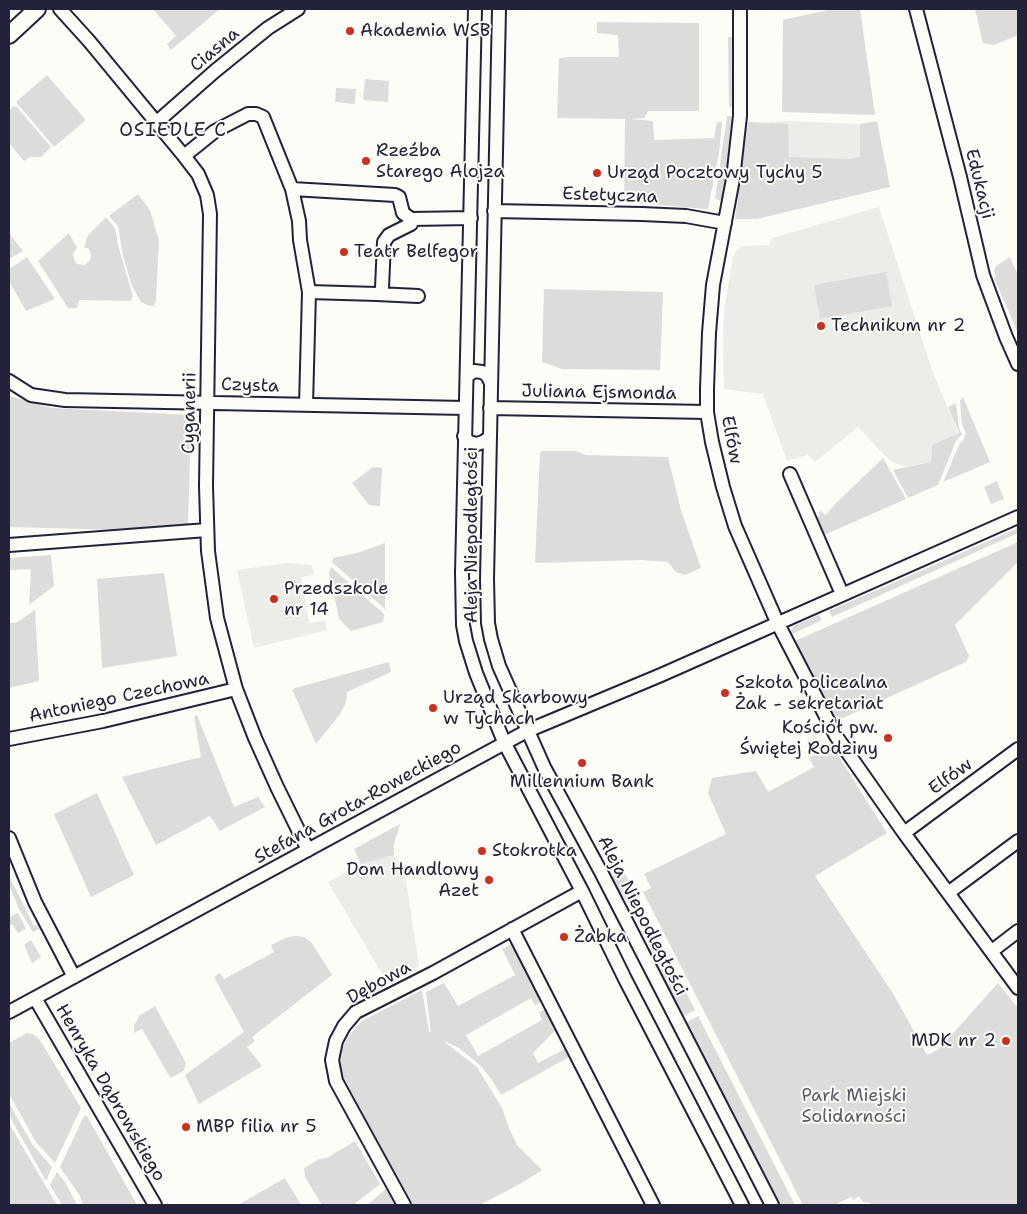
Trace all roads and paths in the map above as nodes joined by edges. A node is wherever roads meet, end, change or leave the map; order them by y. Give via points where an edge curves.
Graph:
1 (37, 9) edge
2 (60, 9) edge
3 (298, 9) edge
4 (475, 9) edge
5 (499, 9) edge
6 (740, 9) edge
7 (916, 9) edge
8 (9, 35) edge
9 (157, 122) junction
10 (184, 156) junction
11 (471, 185) junction
12 (292, 189) junction
13 (495, 190) junction
14 (494, 211) junction
15 (471, 218) junction
16 (725, 223) junction
17 (411, 224) dead end
18 (493, 239) junction
19 (470, 242) junction
20 (308, 292) junction
21 (377, 294) junction
22 (418, 296) dead end
23 (1018, 364) edge
24 (467, 376) junction
25 (9, 382) edge
26 (491, 383) junction
27 (206, 403) junction
28 (306, 405) junction
29 (465, 408) junction
30 (490, 408) junction
31 (707, 412) junction
32 (464, 436) junction
33 (489, 438) junction
34 (790, 474) dead end
35 (1018, 517) edge
36 (207, 530) junction
37 (9, 545) edge
38 (842, 594) junction
39 (777, 622) junction
40 (236, 689) junction
41 (527, 731) junction
42 (9, 739) edge
43 (504, 742) junction
44 (1018, 749) edge
45 (904, 833) junction
46 (9, 838) edge
47 (1018, 841) edge
48 (308, 850) junction
49 (582, 891) junction
50 (948, 893) junction
51 (512, 928) junction
52 (1018, 931) edge
53 (992, 951) junction
54 (74, 977) junction
55 (1018, 988) edge
56 (35, 998) junction
57 (9, 1012) edge
58 (155, 1205) edge
59 (404, 1205) edge
60 (653, 1205) edge
61 (742, 1205) edge
62 (772, 1205) edge

1 - 8 main road
2 - 9 street, Cyganerii
3 - 9 street, Ciasna via 268,28
4 - 11 street, Aleja Niepodległości
5 - 13 street, Aleja Niepodległości
6 - 16 street, Elfów via 740,116
7 - 23 street, Edukacji via 983,276
9 - 10 street, Cyganerii
10 - 12 street via 215,131 248,114 256,114 263,117
10 - 27 street, Cyganerii via 208,195 210,214
11 - 13 street via 486,182
11 - 15 street, Aleja Niepodległości
12 - 15 street via 396,195 403,213 411,219
12 - 20 street
13 - 14 street, Aleja Niepodległości
14 - 16 street, Estetyczna via 686,216
14 - 18 street, Aleja Niepodległości
15 - 19 street, Aleja Niepodległości
16 - 31 street, Elfów via 713,285
17 - 21 street via 389,235 384,242 382,288
18 - 19 street via 481,247
18 - 26 street, Aleja Niepodległości
19 - 24 street, Aleja Niepodległości
20 - 21 street
20 - 28 street
21 - 22 street
24 - 26 street via 482,372
24 - 29 street, Aleja Niepodległości
25 - 27 street, Czysta via 31,395 52,399
26 - 30 street, Aleja Niepodległości
27 - 28 street, Czysta
27 - 36 street, Cyganerii
28 - 29 street, Czysta
29 - 32 street, Aleja Niepodległości
30 - 31 street, Juliana Ejsmonda
30 - 33 street, Aleja Niepodległości
31 - 39 street, Elfów via 722,487 735,526
32 - 33 street via 477,444
32 - 43 street, Aleja Niepodległości via 463,625 476,673
33 - 41 street, Aleja Niepodległości via 488,622 499,666
34 - 38 street
35 - 38 street, Stefana Grota-Roweckiego
36 - 37 street
36 - 40 street, Cyganerii via 217,618
38 - 39 street, Stefana Grota-Roweckiego
39 - 41 street, Stefana Grota-Roweckiego
39 - 45 street, Elfów via 836,736
40 - 42 street, Antoniego Czechowa via 103,722
40 - 48 street, Cyganerii via 269,771
41 - 43 street, Stefana Grota-Roweckiego
41 - 62 street, Aleja Niepodległości
43 - 48 street, Stefana Grota-Roweckiego
43 - 49 street, Aleja Niepodległości
44 - 45 street, Elfów
45 - 50 street, Elfów
46 - 54 street via 35,902
47 - 50 street
48 - 54 street, Stefana Grota-Roweckiego
49 - 51 street, Dębowa
49 - 61 street, Aleja Niepodległości
50 - 53 street, Elfów
51 - 59 street, Dębowa via 356,1012 336,1041 332,1060 336,1081
51 - 60 street
52 - 53 street
53 - 55 street, Elfów
54 - 56 street, Stefana Grota-Roweckiego
56 - 57 street, Stefana Grota-Roweckiego
56 - 58 street, Henryka Dąbrowskiego

